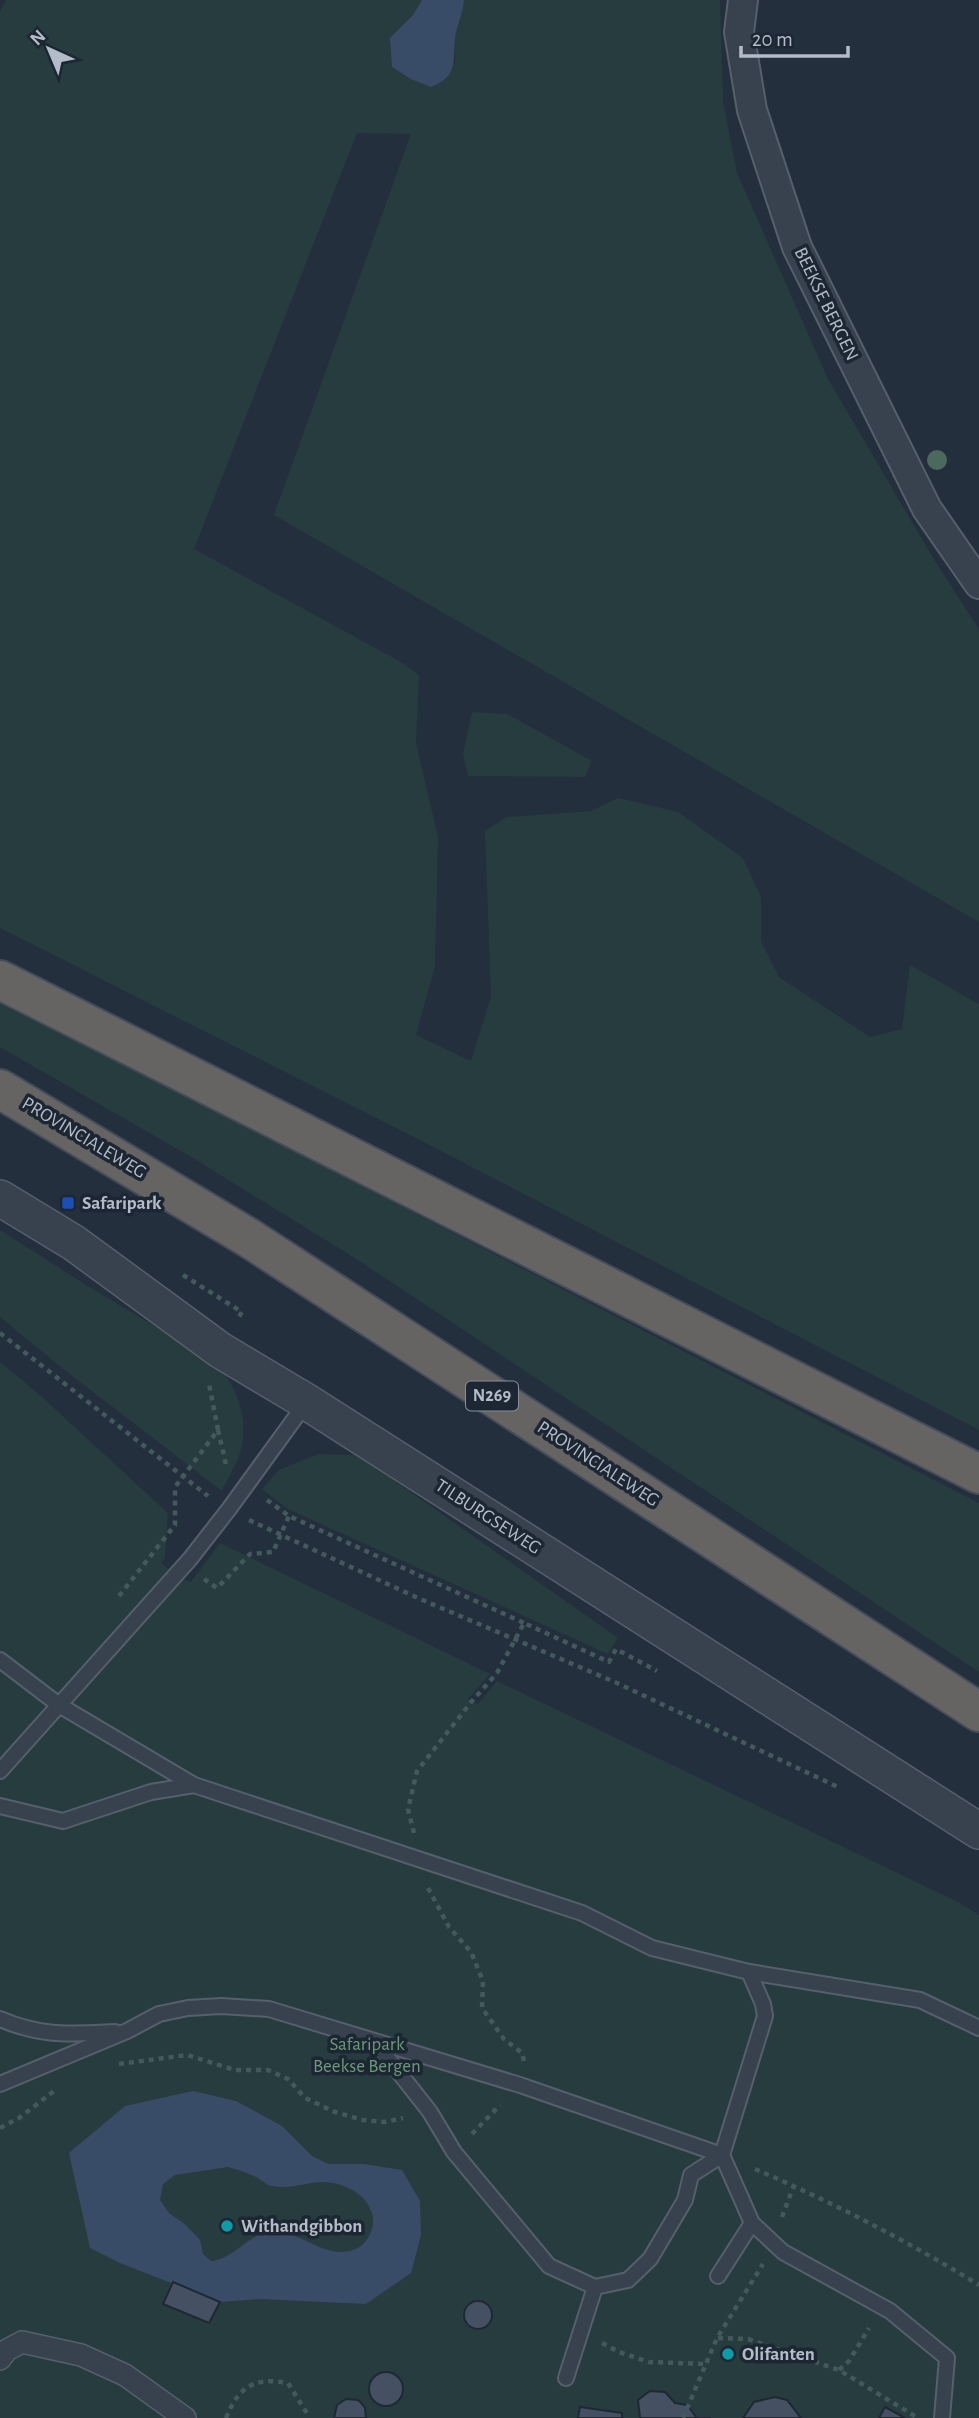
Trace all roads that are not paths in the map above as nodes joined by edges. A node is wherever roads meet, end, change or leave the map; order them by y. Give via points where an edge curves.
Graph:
1 (743, 0) edge
2 (979, 584) edge
3 (0, 980) edge
4 (0, 1089) edge
5 (0, 1198) edge
6 (307, 1402) junction
7 (979, 1474) edge
8 (0, 1660) edge
9 (59, 1705) junction
10 (979, 1712) edge
11 (0, 1771) edge
12 (194, 1785) junction
13 (0, 1806) edge
14 (979, 1831) edge
15 (749, 1972) junction
16 (0, 2019) edge
17 (979, 2028) edge
18 (127, 2031) junction
19 (375, 2042) junction
20 (0, 2084) edge
21 (722, 2155) junction
22 (752, 2223) junction
23 (718, 2276) dead end
24 (595, 2287) junction
25 (0, 2359) edge
26 (565, 2378) dead end
27 (185, 2418) edge
28 (942, 2418) edge

1 - 2 street, BEEKSE BERGEN via 739,32 752,110 797,247 927,509
3 - 7 highway
4 - 10 highway, PROVINCIALEWEG / N269 via 249,1238
5 - 6 street, TILBURGSEWEG via 74,1242 220,1350
6 - 9 lane via 185,1564
6 - 14 street, TILBURGSEWEG
8 - 9 lane
9 - 11 lane
9 - 12 lane
12 - 13 lane via 150,1792 63,1821
12 - 15 lane via 582,1913 652,1948
15 - 17 lane via 920,2000
15 - 21 lane via 765,2016
16 - 18 lane via 23,2029 65,2035
18 - 19 lane via 159,2014 221,2006 269,2009
18 - 20 lane
19 - 21 lane via 520,2085
19 - 24 lane via 430,2112 454,2152 549,2266
21 - 22 lane
21 - 24 lane via 691,2175 685,2200 650,2259 628,2280
22 - 23 lane
22 - 28 lane via 783,2252 890,2311 947,2358
24 - 26 lane
25 - 27 street via 22,2342 81,2355 125,2375

